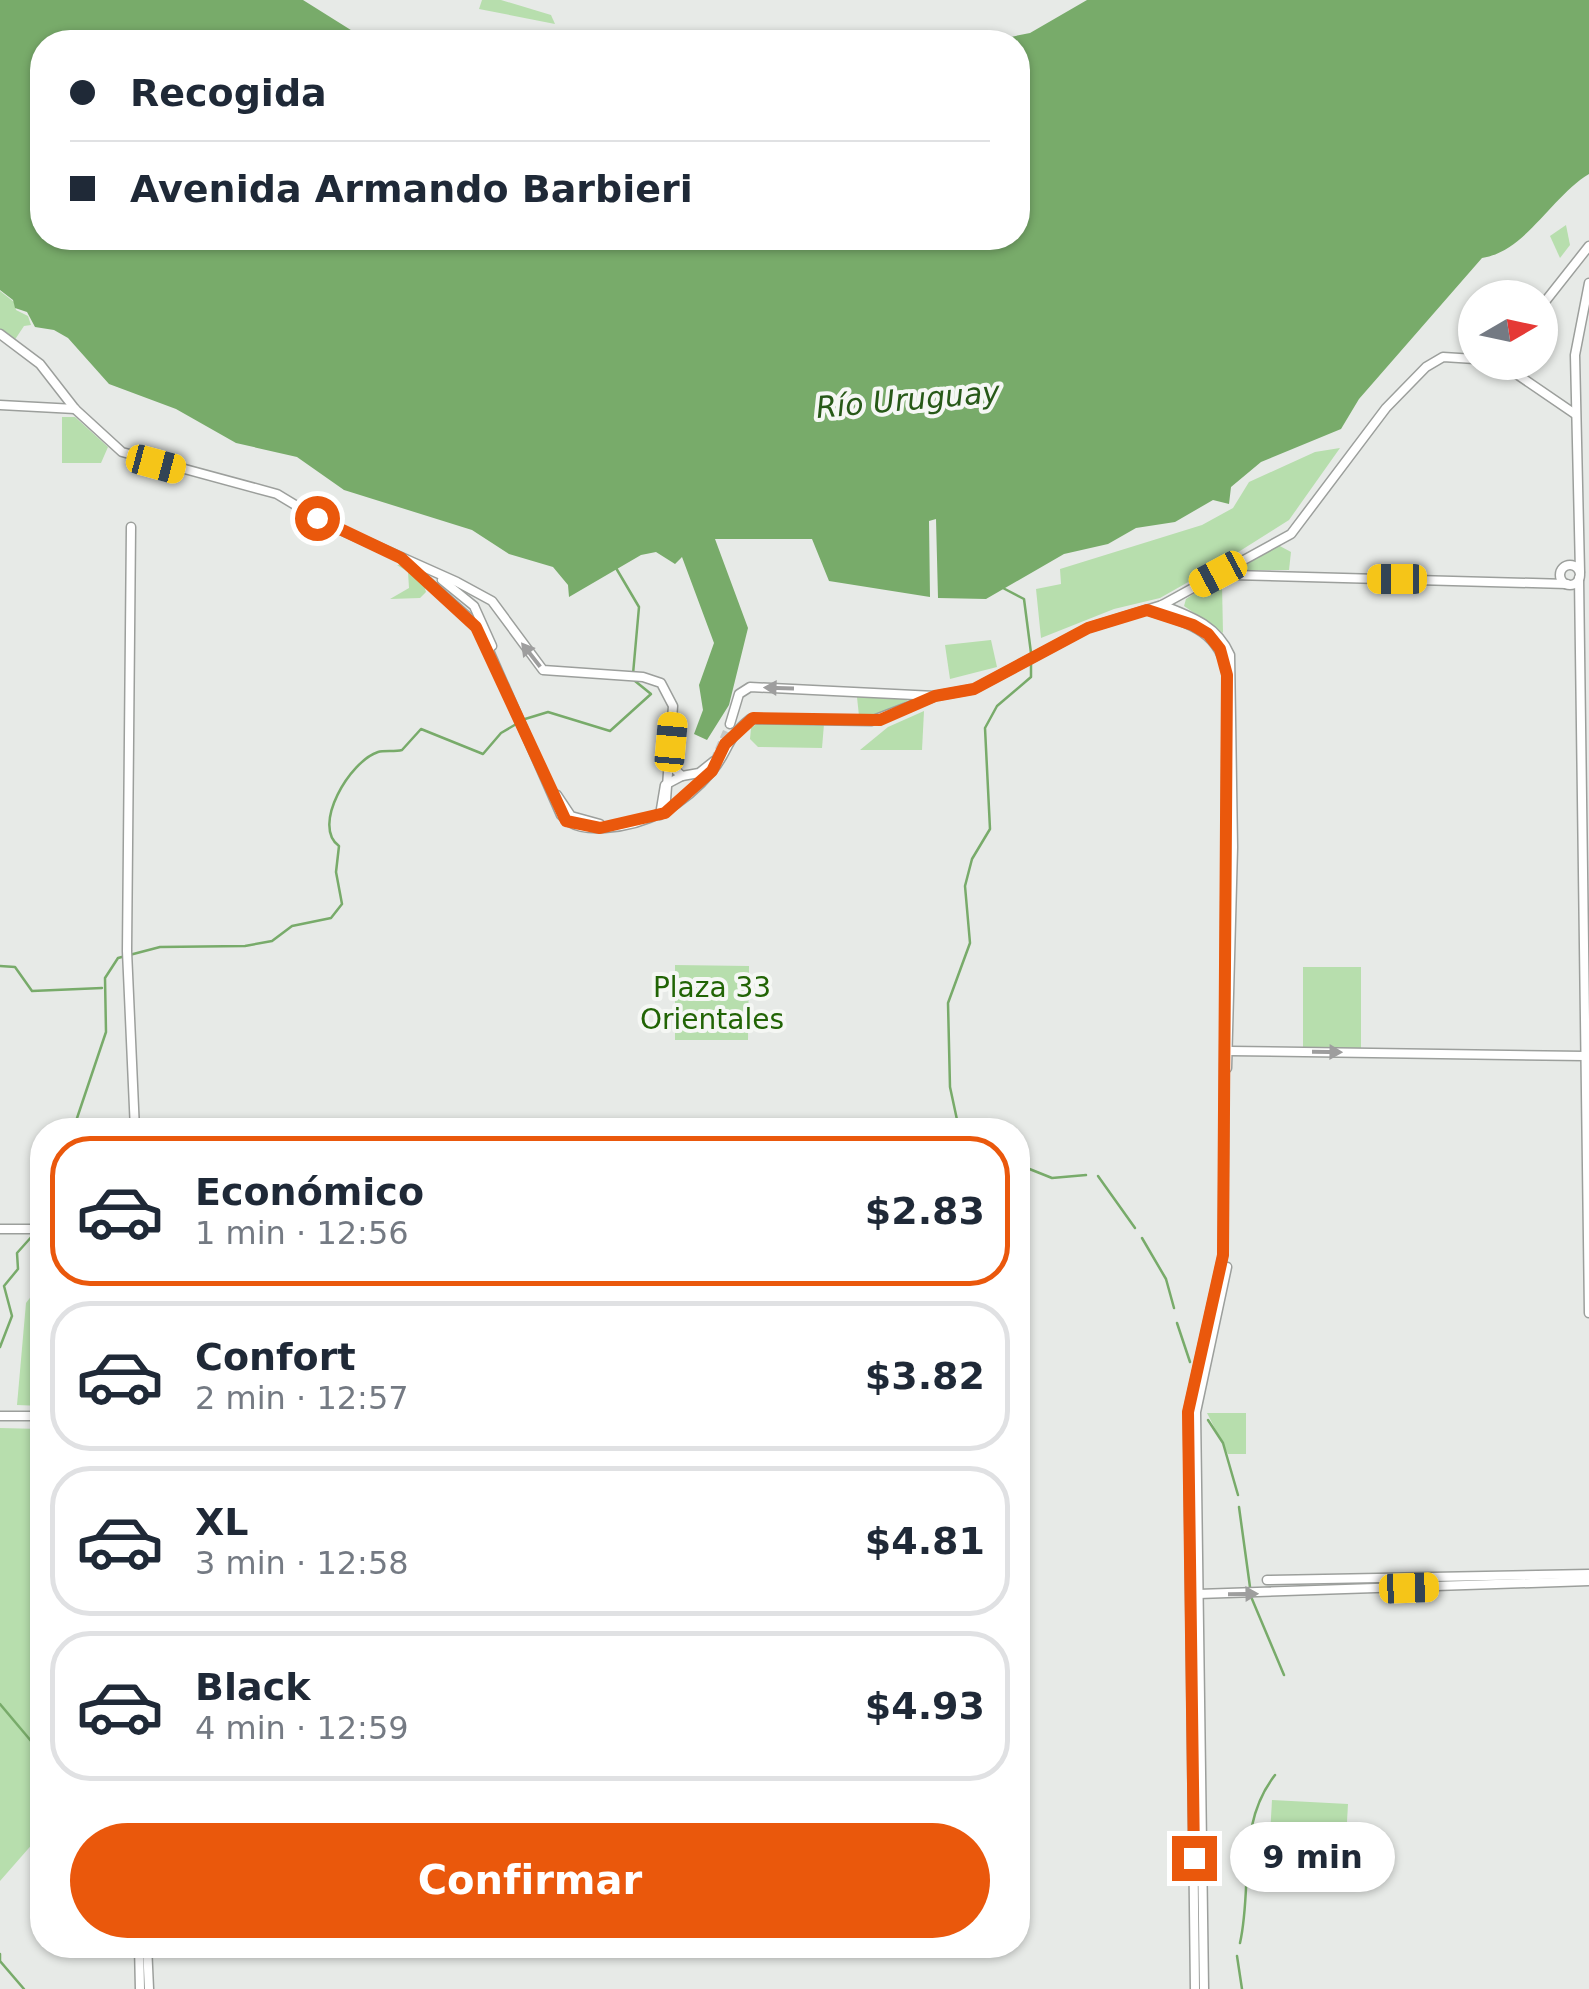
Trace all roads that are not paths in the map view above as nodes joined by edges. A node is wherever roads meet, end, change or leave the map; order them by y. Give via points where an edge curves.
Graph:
1 (1589, 246) edge
2 (1589, 282) edge
3 (1558, 285) edge
4 (0, 334) edge
5 (1458, 358) edge
6 (1525, 380) edge
7 (0, 404) edge
8 (75, 409) junction
9 (1575, 414) junction
10 (130, 527) dead end
11 (1285, 537) junction
12 (1578, 542) junction
13 (1298, 544) dead end
14 (401, 558) junction
15 (422, 567) junction
16 (1564, 568) junction
17 (1235, 573) junction
18 (1580, 575) junction
19 (1538, 580) junction
20 (1569, 584) junction
21 (1169, 604) junction
22 (1578, 608) junction
23 (1181, 613) junction
24 (906, 692) junction
25 (935, 696) junction
26 (512, 697) junction
27 (908, 708) junction
28 (730, 724) tunnel mouth
29 (714, 760) tunnel mouth
30 (669, 764) junction
31 (682, 776) junction
32 (666, 785) junction
33 (662, 811) junction
34 (1230, 1051) junction
35 (1586, 1056) edge
36 (134, 1118) edge
37 (0, 1229) edge
38 (30, 1229) edge
39 (1589, 1313) edge
40 (0, 1416) edge
41 (30, 1416) edge
42 (1589, 1578) edge
43 (1267, 1580) dead end
44 (1198, 1594) junction
45 (139, 1958) edge
46 (148, 1958) edge
47 (140, 1989) edge
48 (149, 1989) edge
49 (1195, 1989) edge
50 (1204, 1989) edge

1 - 3 street
2 - 9 street via 1575,354
4 - 8 street via 40,364
5 - 11 street via 1426,368 1386,408 1307,518
6 - 9 street
7 - 8 street
8 - 14 street via 122,452 277,494
9 - 12 street
10 - 36 street via 128,977
11 - 13 street
11 - 17 street
12 - 16 street
12 - 18 street
14 - 15 street
14 - 26 street via 476,627
15 - 26 street via 474,606
30 -> 15 street via 670,697 661,684 543,670 492,601
16 - 18 street
16 - 19 street
16 - 20 street
17 - 19 street
17 - 21 street via 1224,580 1218,574
18 - 20 street
18 - 22 street
19 - 20 street
20 - 22 street
21 - 23 street
21 - 23 street
21 - 25 street via 1102,622 964,692
21 - 49 street via 1208,634 1227,675 1223,1255 1188,1412
22 - 35 street
23 - 34 street via 1221,638 1230,655
24 - 25 street
24 - 27 street
24 -> 28 street via 750,688 739,694
25 - 27 street
26 - 33 street via 561,815 575,825 620,826
27 - 33 street via 872,721 750,719 725,744 712,771
29 - 31 street
30 - 31 street
30 - 32 street
31 - 32 street
32 - 33 street
34 -> 35 street
34 - 44 street via 1227,1267 1196,1412
35 - 39 street
37 - 38 street
40 - 41 street
42 - 43 street
44 -> 42 street
44 - 50 street
45 - 47 street
46 - 48 street

